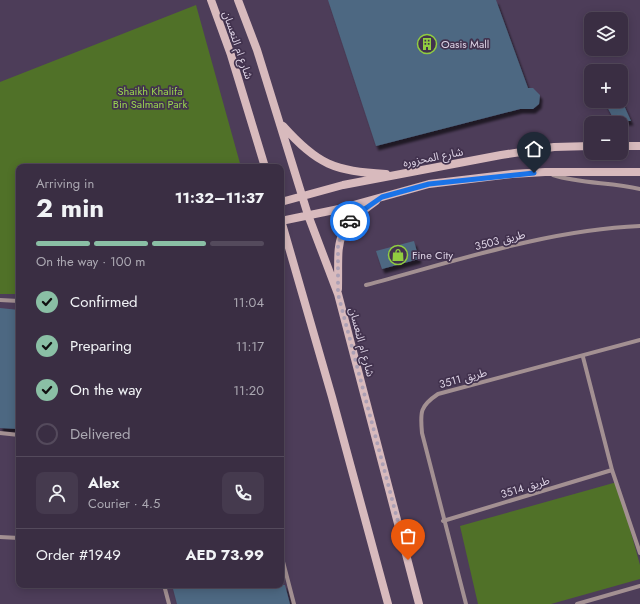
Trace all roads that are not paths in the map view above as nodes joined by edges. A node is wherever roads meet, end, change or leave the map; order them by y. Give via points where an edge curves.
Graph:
1 (211, 0) edge
2 (238, 0) edge
3 (281, 124) junction
4 (584, 146) edge
5 (628, 146) edge
6 (640, 146) edge
7 (264, 164) edge
8 (545, 172) junction
9 (640, 172) edge
10 (399, 174) junction
11 (640, 189) edge
12 (303, 196) junction
13 (382, 197) junction
14 (284, 201) edge
15 (308, 215) junction
16 (284, 220) edge
17 (640, 226) edge
18 (284, 231) edge
19 (366, 285) dead end
20 (338, 294) junction
21 (0, 300) edge
22 (16, 301) edge
23 (640, 340) edge
24 (583, 357) junction
25 (0, 433) edge
26 (16, 435) edge
27 (612, 470) junction
28 (443, 521) junction
29 (0, 537) edge
30 (16, 538) edge
31 (640, 553) edge
32 (284, 566) edge
33 (640, 586) edge
34 (165, 588) edge
35 (169, 604) edge
36 (294, 604) edge
37 (388, 604) edge
38 (419, 604) edge
39 (466, 604) edge
40 (577, 604) edge

1 - 7 main road, شارع ام النعسان via 231,55
2 - 3 main road, شارع ام النعسان
3 - 10 main road via 305,149 322,161 344,170
3 - 12 main road, شارع ام النعسان
4 - 10 main road, شارع المحزوره via 554,147
5 - 6 main road
8 - 9 main road
8 - 11 street via 568,180
8 - 13 main road via 429,184
10 - 12 main road, شارع المحزوره
12 - 14 main road, شارع المحزوره
12 - 15 main road, شارع ام النعسان
13 - 15 main road
13 - 20 main road via 356,215 341,236 337,254
15 - 16 main road
15 - 20 main road, شارع ام النعسان
17 - 19 street, طريق 3503 via 597,229 550,237
18 - 37 main road
20 - 38 main road, شارع ام النعسان
21 - 22 street
23 - 24 street, طريق 3511
24 - 27 street
24 - 28 street, طريق 3511 via 438,394 425,402 420,414 422,433
25 - 26 street
27 - 28 street, طريق 3514
27 - 31 street
28 - 39 street, طريق 3511
29 - 30 street
32 - 36 street
33 - 40 street
34 - 35 street

